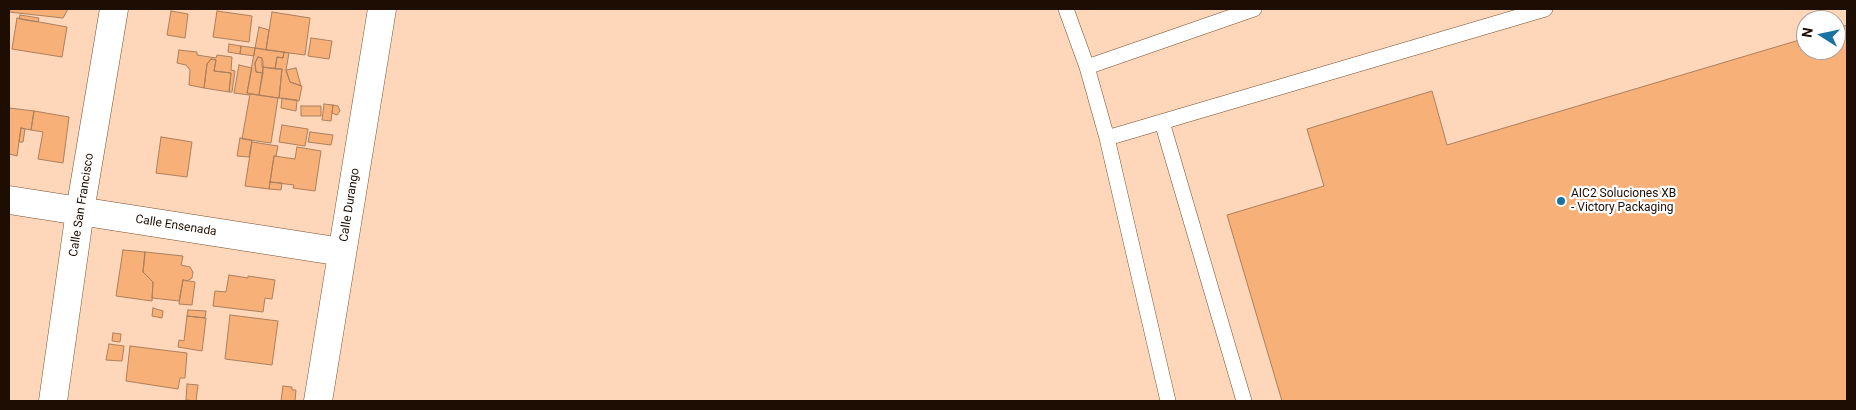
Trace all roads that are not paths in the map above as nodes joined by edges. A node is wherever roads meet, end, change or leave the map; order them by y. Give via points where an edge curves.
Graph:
1 (114, 9) edge
2 (382, 9) edge
3 (1066, 9) edge
4 (1254, 9) edge
5 (1545, 9) edge
6 (1087, 67) junction
7 (1162, 122) junction
8 (1107, 138) junction
9 (9, 200) edge
10 (80, 211) junction
11 (342, 252) junction
12 (53, 401) edge
13 (318, 401) edge
14 (1168, 401) edge
15 (1244, 401) edge

1 - 10 street, Calle San Francisco
2 - 11 street, Calle Durango
3 - 6 lane
4 - 6 lane
5 - 7 lane
6 - 8 lane
7 - 8 lane
7 - 15 lane
8 - 14 lane
9 - 10 street, Calle Ensenada
10 - 11 street, Calle Ensenada
10 - 12 street, Calle San Francisco
11 - 13 street, Calle Durango

